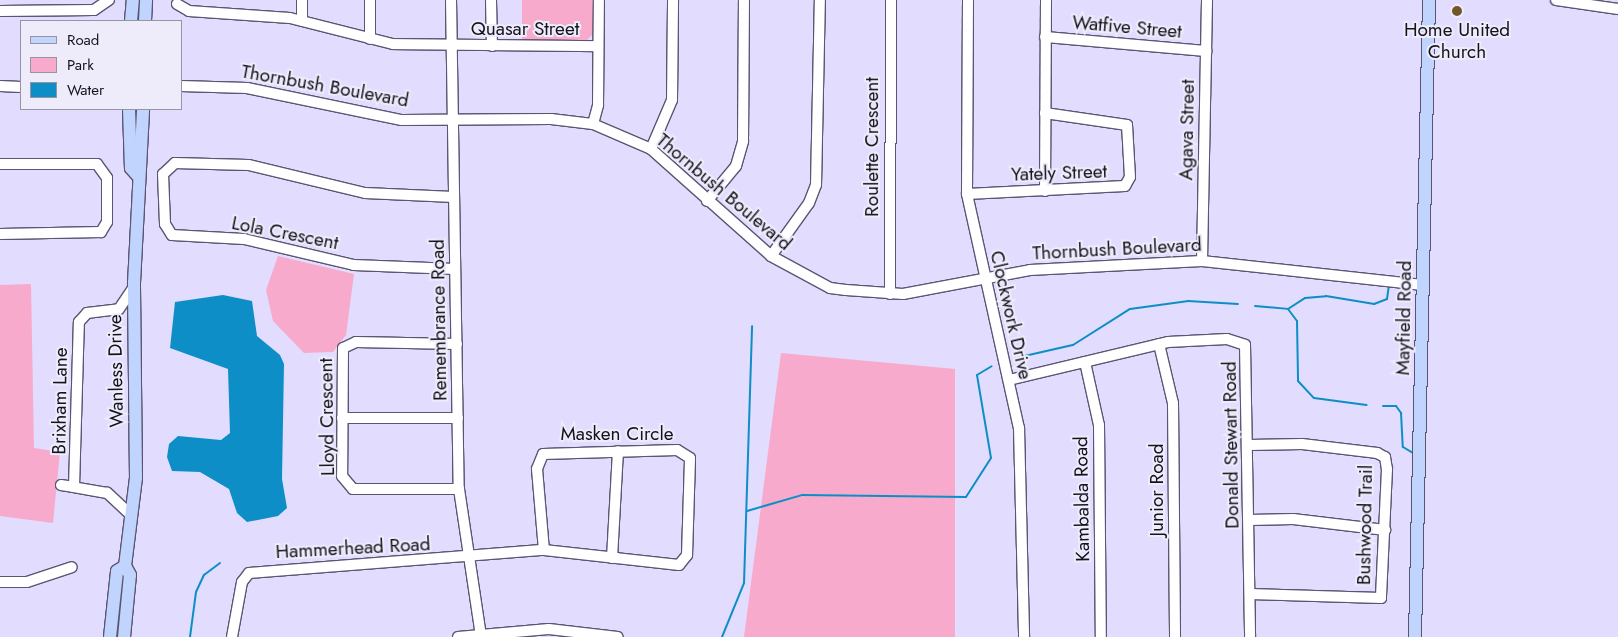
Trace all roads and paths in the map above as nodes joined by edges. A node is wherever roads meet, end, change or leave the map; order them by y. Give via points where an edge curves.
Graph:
1 (109, 0) edge
2 (133, 0) edge
3 (146, 0) edge
4 (302, 0) edge
5 (370, 0) edge
6 (451, 0) edge
7 (491, 0) edge
8 (599, 0) edge
9 (673, 0) edge
10 (744, 0) edge
11 (820, 0) edge
12 (891, 0) edge
13 (968, 0) edge
14 (1046, 0) edge
15 (1208, 0) edge
16 (1429, 0) edge
17 (1556, 0) edge
18 (177, 4) dead end
19 (1618, 9) edge
20 (0, 11) edge
21 (132, 20) edge
22 (145, 20) edge
23 (302, 21) junction
24 (1045, 37) junction
25 (370, 38) junction
26 (452, 46) junction
27 (492, 46) junction
28 (598, 46) junction
29 (1206, 52) junction
30 (0, 86) edge
31 (20, 86) edge
32 (182, 86) edge
33 (129, 110) edge
34 (143, 110) edge
35 (1045, 113) junction
36 (453, 119) junction
37 (593, 124) junction
38 (651, 150) junction
39 (0, 164) edge
40 (137, 176) junction
41 (1045, 191) junction
42 (967, 194) junction
43 (454, 197) junction
44 (707, 201) junction
45 (0, 234) edge
46 (771, 256) junction
47 (1202, 261) junction
48 (455, 269) junction
49 (982, 277) junction
50 (1424, 285) junction
51 (134, 287) junction
52 (890, 294) junction
53 (456, 344) junction
54 (1159, 344) junction
55 (1085, 362) junction
56 (1009, 380) junction
57 (342, 418) junction
58 (458, 418) junction
59 (1249, 445) junction
60 (618, 451) junction
61 (61, 485) dead end
62 (74, 487) junction
63 (459, 489) junction
64 (131, 515) junction
65 (1250, 520) junction
66 (1385, 530) junction
67 (544, 550) junction
68 (467, 558) junction
69 (612, 558) junction
70 (125, 566) junction
71 (72, 568) dead end
72 (0, 582) edge
73 (1250, 594) junction
74 (480, 636) edge
75 (110, 637) edge
76 (124, 637) edge
77 (232, 637) edge
78 (458, 637) edge
79 (618, 637) edge
80 (1024, 637) edge
81 (1101, 637) edge
82 (1175, 637) edge
83 (1250, 637) edge
84 (1415, 637) edge

1 - 20 street via 94,10
2 - 21 main road
3 - 22 main road
4 - 23 street
5 - 25 street
6 - 26 street, Remembrance Road
7 - 27 street
8 - 28 street
9 - 38 street via 672,100 666,122
10 - 44 street via 743,141 736,166
11 - 46 street via 816,185 809,203
12 - 52 street, Roulette Crescent
13 - 42 street, Clockwork Drive
14 - 24 street
15 - 29 street, Agava Street
16 - 50 main road, Mayfield Road
17 - 19 street
18 - 23 street, Quasar Street via 189,10 264,14
23 - 25 street, Quasar Street
24 - 29 street, Watfive Street
24 - 35 street
25 - 26 street, Quasar Street
26 - 27 street, Quasar Street
26 - 36 street, Remembrance Road
27 - 28 street, Quasar Street
28 - 37 street via 598,106
29 - 47 street, Agava Street
30 - 31 street
32 - 36 street, Thornbush Boulevard via 247,88 402,120
33 - 40 main road, Wanless Drive via 131,168
34 - 40 main road, Wanless Drive via 143,164
35 - 41 street
35 - 41 street, Yately Street via 1120,121 1130,130 1130,177 1125,186
36 - 37 street, Thornbush Boulevard
36 - 43 street, Remembrance Road
37 - 38 street, Thornbush Boulevard
38 - 44 street, Thornbush Boulevard
39 - 45 street via 97,164 107,178 107,222 101,232
40 - 51 main road, Wanless Drive
41 - 42 street, Yately Street
42 - 49 street, Clockwork Drive
43 - 48 street, Remembrance Road
43 - 48 street, Lola Crescent via 364,193 248,165 175,163 163,174 165,224 172,235 244,239 354,265
44 - 46 street, Thornbush Boulevard
46 - 52 street, Thornbush Boulevard via 830,288
47 - 49 street, Thornbush Boulevard
47 - 50 street, Thornbush Boulevard
48 - 53 street, Remembrance Road
49 - 52 street, Thornbush Boulevard
49 - 56 street, Clockwork Drive
50 - 84 main road, Mayfield Road
51 - 62 street, Brixham Lane via 120,308 88,313 79,322
51 - 64 main road, Wanless Drive via 136,478
53 - 57 street, Lloyd Crescent via 349,344 342,355
53 - 58 street, Remembrance Road
54 - 55 street, Donald Stewart Road
54 - 59 street, Donald Stewart Road via 1227,339 1245,345
54 - 82 street, Junior Road via 1173,412
55 - 56 street, Donald Stewart Road
55 - 81 street, Kambalda Road via 1099,425
56 - 80 street, Clockwork Drive via 1022,450
57 - 58 street
57 - 63 street, Lloyd Crescent via 342,476 347,486
58 - 63 street, Remembrance Road
59 - 65 street, Donald Stewart Road
59 - 66 street, Bushwood Trail via 1302,444 1382,455 1387,470
60 - 67 street, Masken Circle via 552,452 540,457
60 - 69 street
60 - 69 street, Masken Circle via 677,450 687,454 687,555 674,566
61 - 62 street
62 - 64 street via 107,493
63 - 68 street, Remembrance Road
64 - 70 main road, Wanless Drive
65 - 66 street via 1293,519
65 - 73 street, Donald Stewart Road
66 - 73 street, Bushwood Trail via 1383,589 1378,600
67 - 68 street, Masken Circle
67 - 69 street, Masken Circle
68 - 74 street, Remembrance Road
68 - 77 street, Hammerhead Road via 343,563 248,573 242,582
70 - 75 main road, Wanless Drive via 117,571
70 - 76 main road, Wanless Drive via 130,575
71 - 72 street via 27,582
73 - 83 street, Donald Stewart Road
74 - 78 street
74 - 79 street via 549,629

